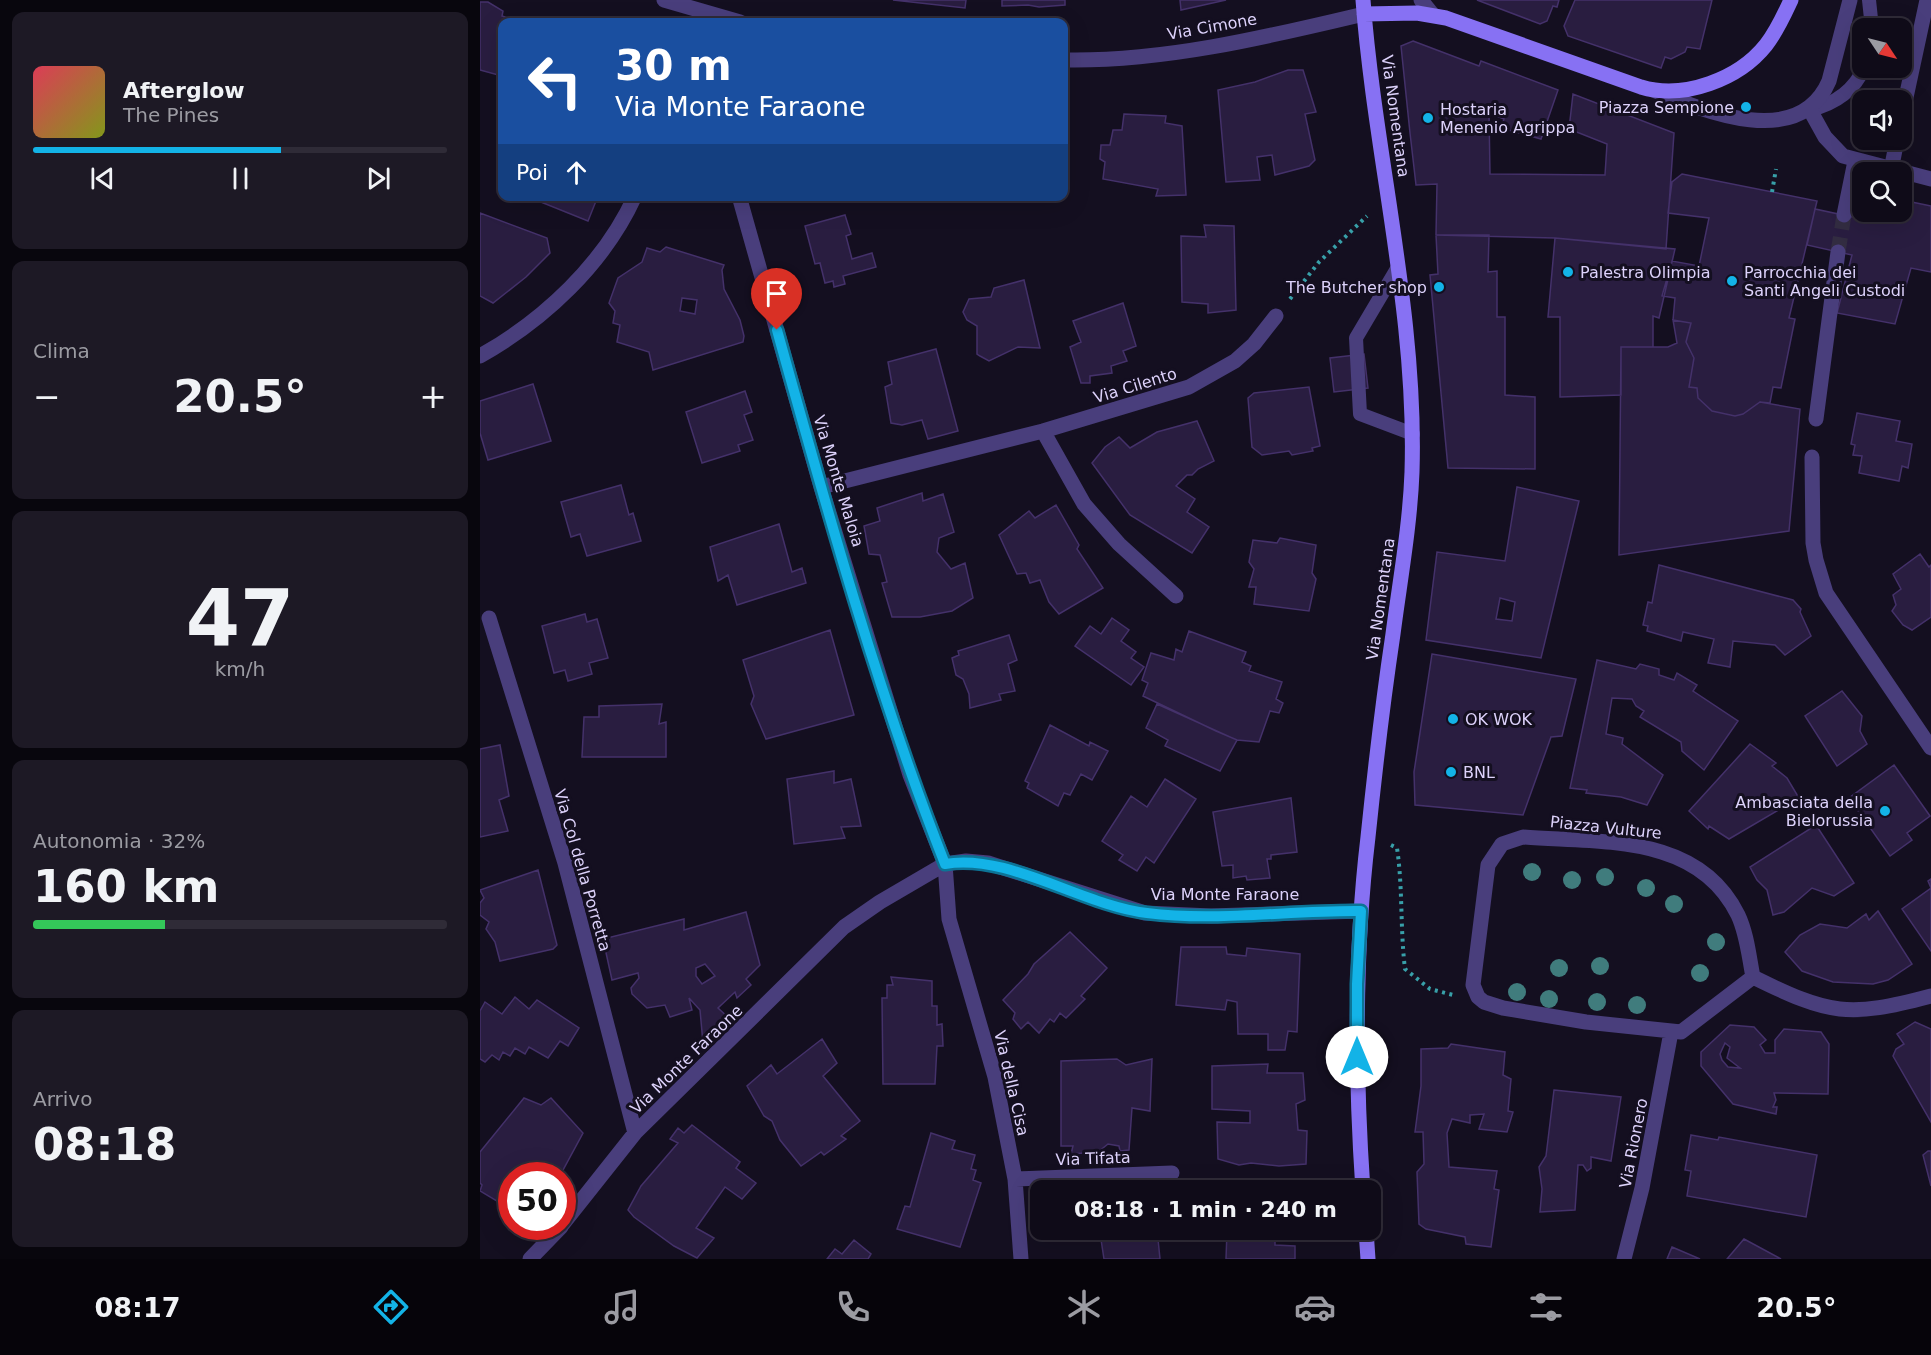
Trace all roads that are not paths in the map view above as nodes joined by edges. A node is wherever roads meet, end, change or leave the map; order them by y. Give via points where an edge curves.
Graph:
1 (664, 0) edge
2 (1421, 0) edge
3 (1791, 0) edge
4 (1850, 0) edge
5 (1869, 0) edge
6 (1927, 0) edge
7 (1363, 7) edge
8 (1433, 15) junction
9 (721, 18) edge
10 (1871, 18) edge
11 (1068, 60) edge
12 (1857, 78) edge
13 (1651, 90) junction
14 (1908, 90) edge
15 (1810, 110) junction
16 (1855, 161) junction
17 (1859, 162) edge
18 (1912, 175) edge
19 (1931, 179) edge
20 (632, 201) edge
21 (740, 201) edge
22 (1844, 215) tunnel mouth
23 (1838, 252) tunnel mouth
24 (1398, 267) junction
25 (1276, 316) road end
26 (480, 356) edge
27 (1815, 419) dead end
28 (1043, 431) junction
29 (1413, 434) junction
30 (1812, 457) dead end
31 (821, 487) junction
32 (1176, 596) dead end
33 (489, 618) dead end
34 (1931, 748) edge
35 (945, 864) junction
36 (1361, 911) junction
37 (1753, 977) junction
38 (1931, 996) edge
39 (1671, 1032) junction
40 (635, 1133) junction
41 (1172, 1173) dead end
42 (1015, 1179) junction
43 (1363, 1180) edge
44 (576, 1208) edge
45 (548, 1240) edge
46 (1367, 1240) edge
47 (530, 1259) edge
48 (1021, 1259) edge
49 (1368, 1259) edge
50 (1624, 1259) edge

1 - 9 street
2 - 8 street
3 - 13 main road via 1767,44 1741,68 1699,87
4 - 15 street via 1829,81
5 - 10 lane
6 - 14 street
7 - 8 main road
7 - 11 street, Via Cimone via 1200,48
7 - 24 main road, Via Nomentana
8 - 13 main road
12 - 15 lane via 1844,95
13 - 15 street via 1713,114 1742,120
15 - 16 street via 1832,147
16 - 17 street
16 - 22 street
18 - 19 street
20 - 26 street via 620,226 577,280 529,323
21 - 31 street, Via Monte Maloia
23 - 27 street
24 - 29 main road, Via Nomentana
24 - 29 lane via 1356,338 1360,414
25 - 28 street, Via Cilento via 1244,354 1201,382
28 - 31 street, Via Cilento
28 - 32 street via 1091,513
29 - 36 main road, Via Nomentana via 1411,501
30 - 34 street via 1813,543 1826,593
31 - 35 street, Via Monte Maloia via 910,775
33 - 40 street, Via Col della Porretta via 565,863
35 - 36 street, Via Monte Faraone via 988,863 1145,913 1211,916
35 - 40 street, Via Monte Faraone via 844,927
35 - 42 street, Via della Cisa via 949,919 994,1077
36 - 43 main road, Via Nomentana via 1357,1046
37 - 38 street via 1803,1001 1835,1010 1875,1010
37 - 39 street via 1681,1032
37 - 39 street, Piazza Vulture via 1742,926 1729,900 1713,878 1688,860 1652,848 1523,837 1502,844 1488,865 1473,985 1478,997 1503,1008
39 - 50 street, Via Rionero via 1642,1188
40 - 44 street, Via Monte Faraone
41 - 42 street, Via Tifata
42 - 48 street, Via della Cisa
45 - 47 street, Via Monte Faraone
46 - 49 main road

